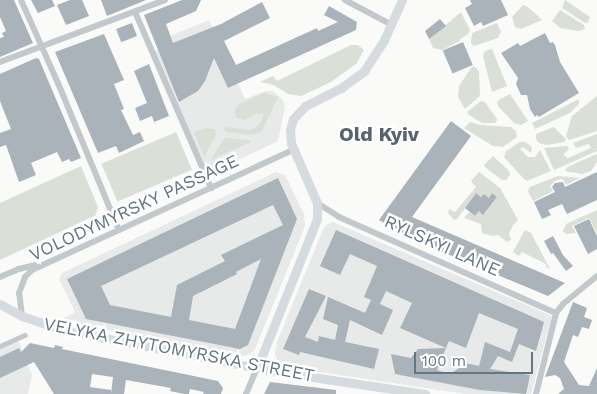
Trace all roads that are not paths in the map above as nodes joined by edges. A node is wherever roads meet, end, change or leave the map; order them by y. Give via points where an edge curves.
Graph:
1 (21, 0) edge
2 (165, 0) edge
3 (345, 0) edge
4 (402, 0) edge
5 (135, 12) junction
6 (392, 24) junction
7 (42, 46) junction
8 (0, 62) edge
9 (293, 150) junction
10 (211, 188) junction
11 (317, 203) junction
12 (119, 230) junction
13 (41, 264) junction
14 (597, 276) edge
15 (0, 277) edge
16 (0, 304) edge
17 (556, 313) junction
18 (22, 316) junction
19 (26, 335) dead end
20 (0, 346) edge
21 (257, 368) junction
22 (246, 394) edge
23 (426, 394) edge
24 (536, 394) edge

1 - 7 street
2 - 5 street
3 - 6 street
4 - 6 main road
5 - 7 street
5 - 10 street
6 - 9 main road via 364,71 354,80 299,110 291,125
7 - 8 street
7 - 12 street
9 - 10 street, VOLODYMYRSKY PASSAGE
9 - 11 main road
10 - 12 street, VOLODYMYRSKY PASSAGE
11 - 17 street, RYLSKYI LANE via 339,217
11 - 21 main road via 314,229
12 - 13 street, VOLODYMYRSKY PASSAGE
13 - 15 street
13 - 18 street, VOLODYMYRSKY PASSAGE via 21,284 19,303
14 - 17 street
16 - 18 main road, VELYKA ZHYTOMYRSKA STREET
17 - 24 street
18 - 21 main road, VELYKA ZHYTOMYRSKA STREET via 63,330
19 - 20 street
21 - 22 street
21 - 23 main road, VELYKA ZHYTOMYRSKA STREET

